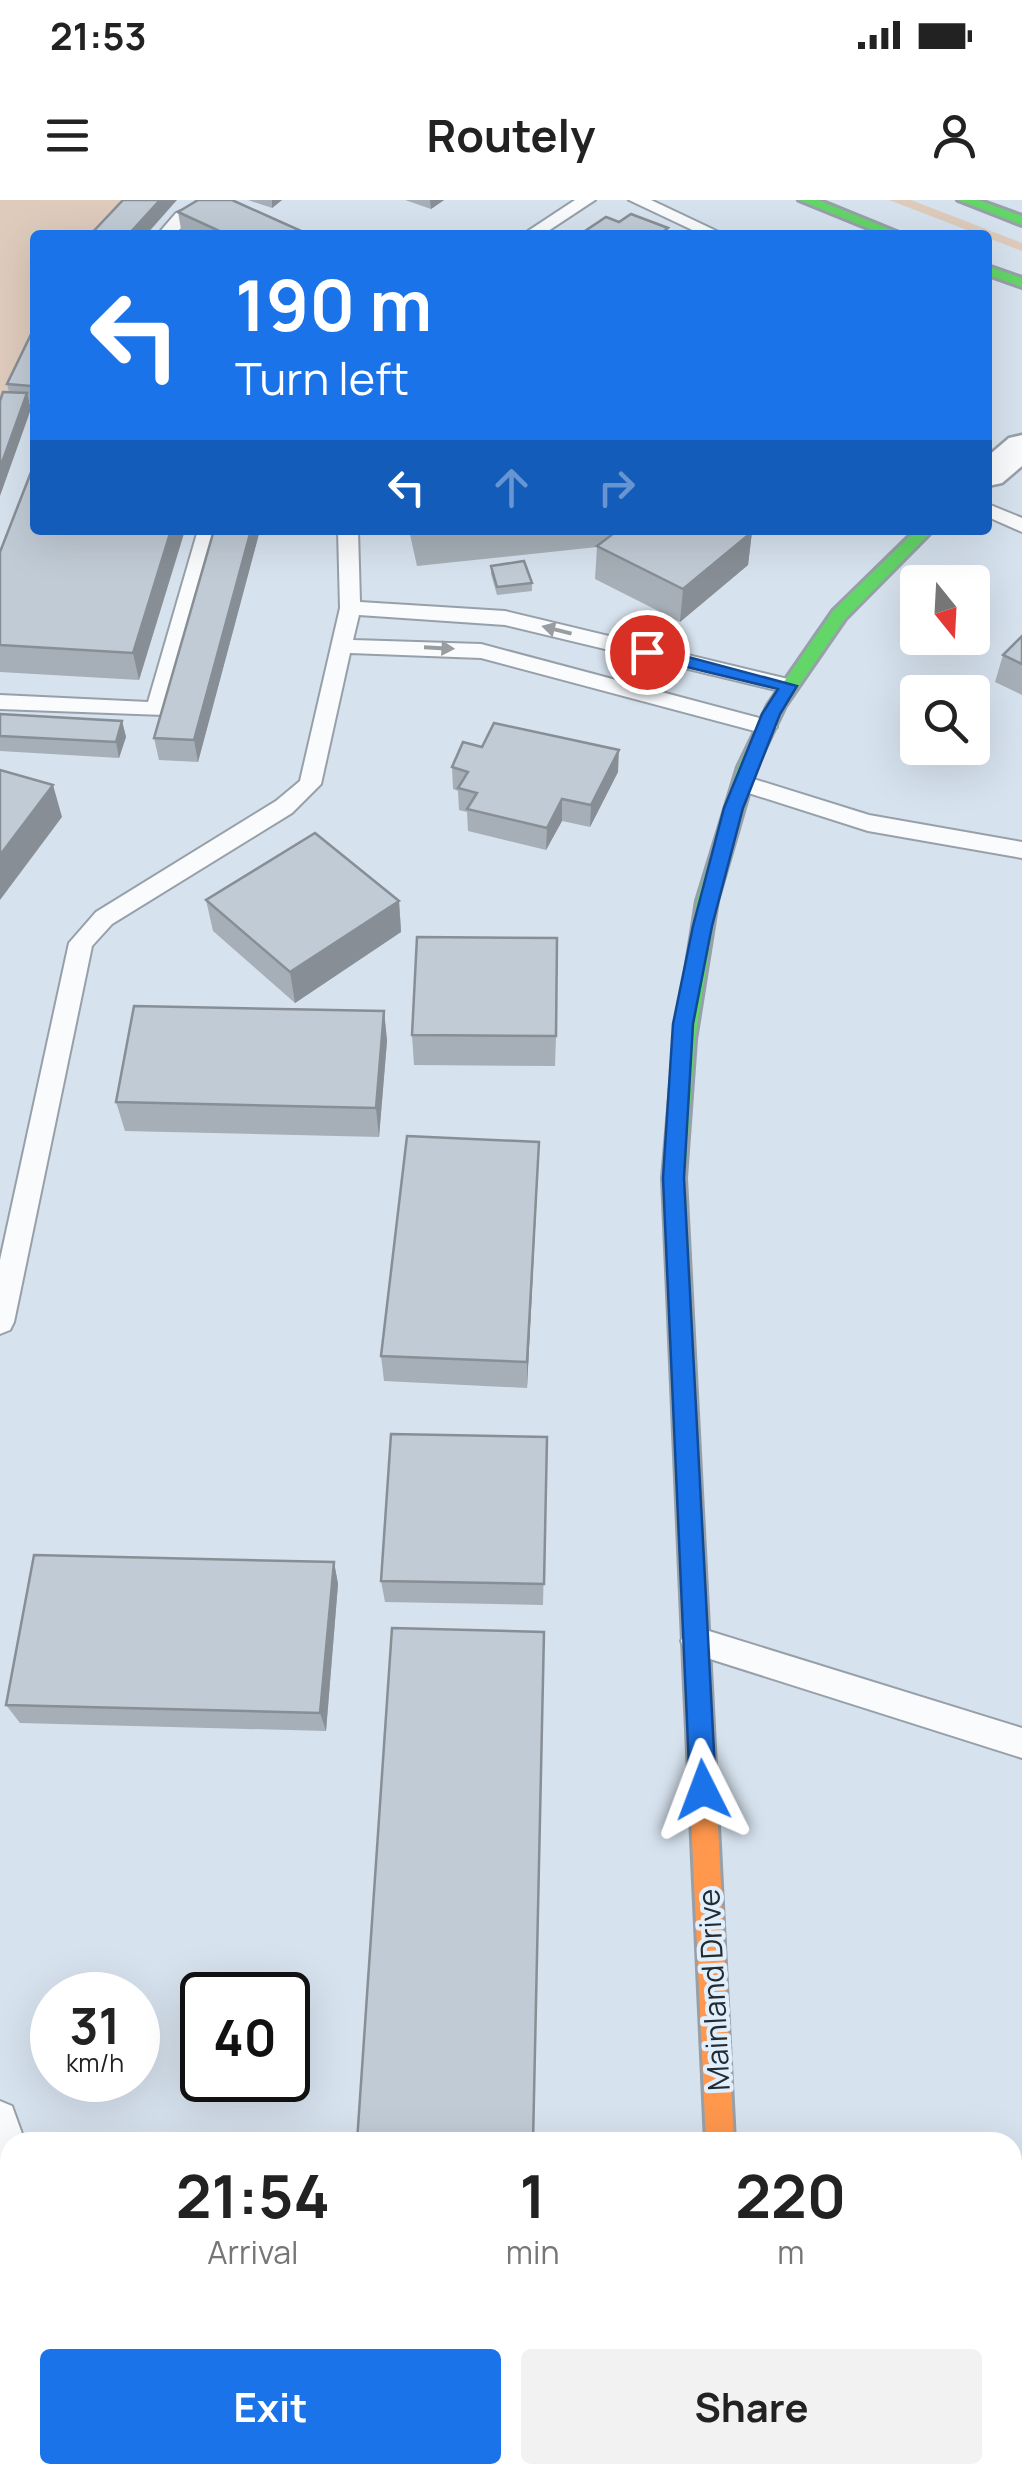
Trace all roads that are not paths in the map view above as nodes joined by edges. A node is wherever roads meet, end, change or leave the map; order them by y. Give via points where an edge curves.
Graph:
1 (586, 200) edge
2 (637, 200) edge
3 (806, 200) edge
4 (983, 203) edge
5 (225, 204) edge
6 (1022, 221) edge
7 (170, 230) edge
8 (538, 230) edge
9 (706, 230) edge
10 (882, 230) edge
11 (992, 272) edge
12 (1022, 283) edge
13 (1022, 446) edge
14 (992, 472) edge
15 (992, 512) edge
16 (1022, 526) edge
17 (207, 535) edge
18 (348, 535) edge
19 (920, 535) edge
20 (350, 608) junction
21 (341, 646) junction
22 (788, 686) junction
23 (0, 702) edge
24 (766, 727) junction
25 (744, 784) junction
26 (1022, 850) edge
27 (0, 1322) edge
28 (696, 1640) junction
29 (1022, 1743) edge
30 (720, 2132) edge

1 - 8 lane
2 - 9 lane
3 - 10 street
4 - 6 street
5 - 7 lane via 182,217
11 - 12 street
13 - 14 street
15 - 16 lane
17 - 23 lane via 156,710
18 - 20 lane
19 - 22 street, Mainland Drive via 815,644
20 - 21 lane
22 -> 20 lane via 505,618
21 -> 24 lane via 481,652
21 - 27 lane via 310,784 284,807 104,918 81,942
22 - 24 street, Mainland Drive
24 - 25 street, Mainland Drive
25 - 26 lane via 868,822
25 - 28 street, Mainland Drive via 702,926 683,1024 674,1178
28 - 29 lane
28 - 30 street, Mainland Drive

